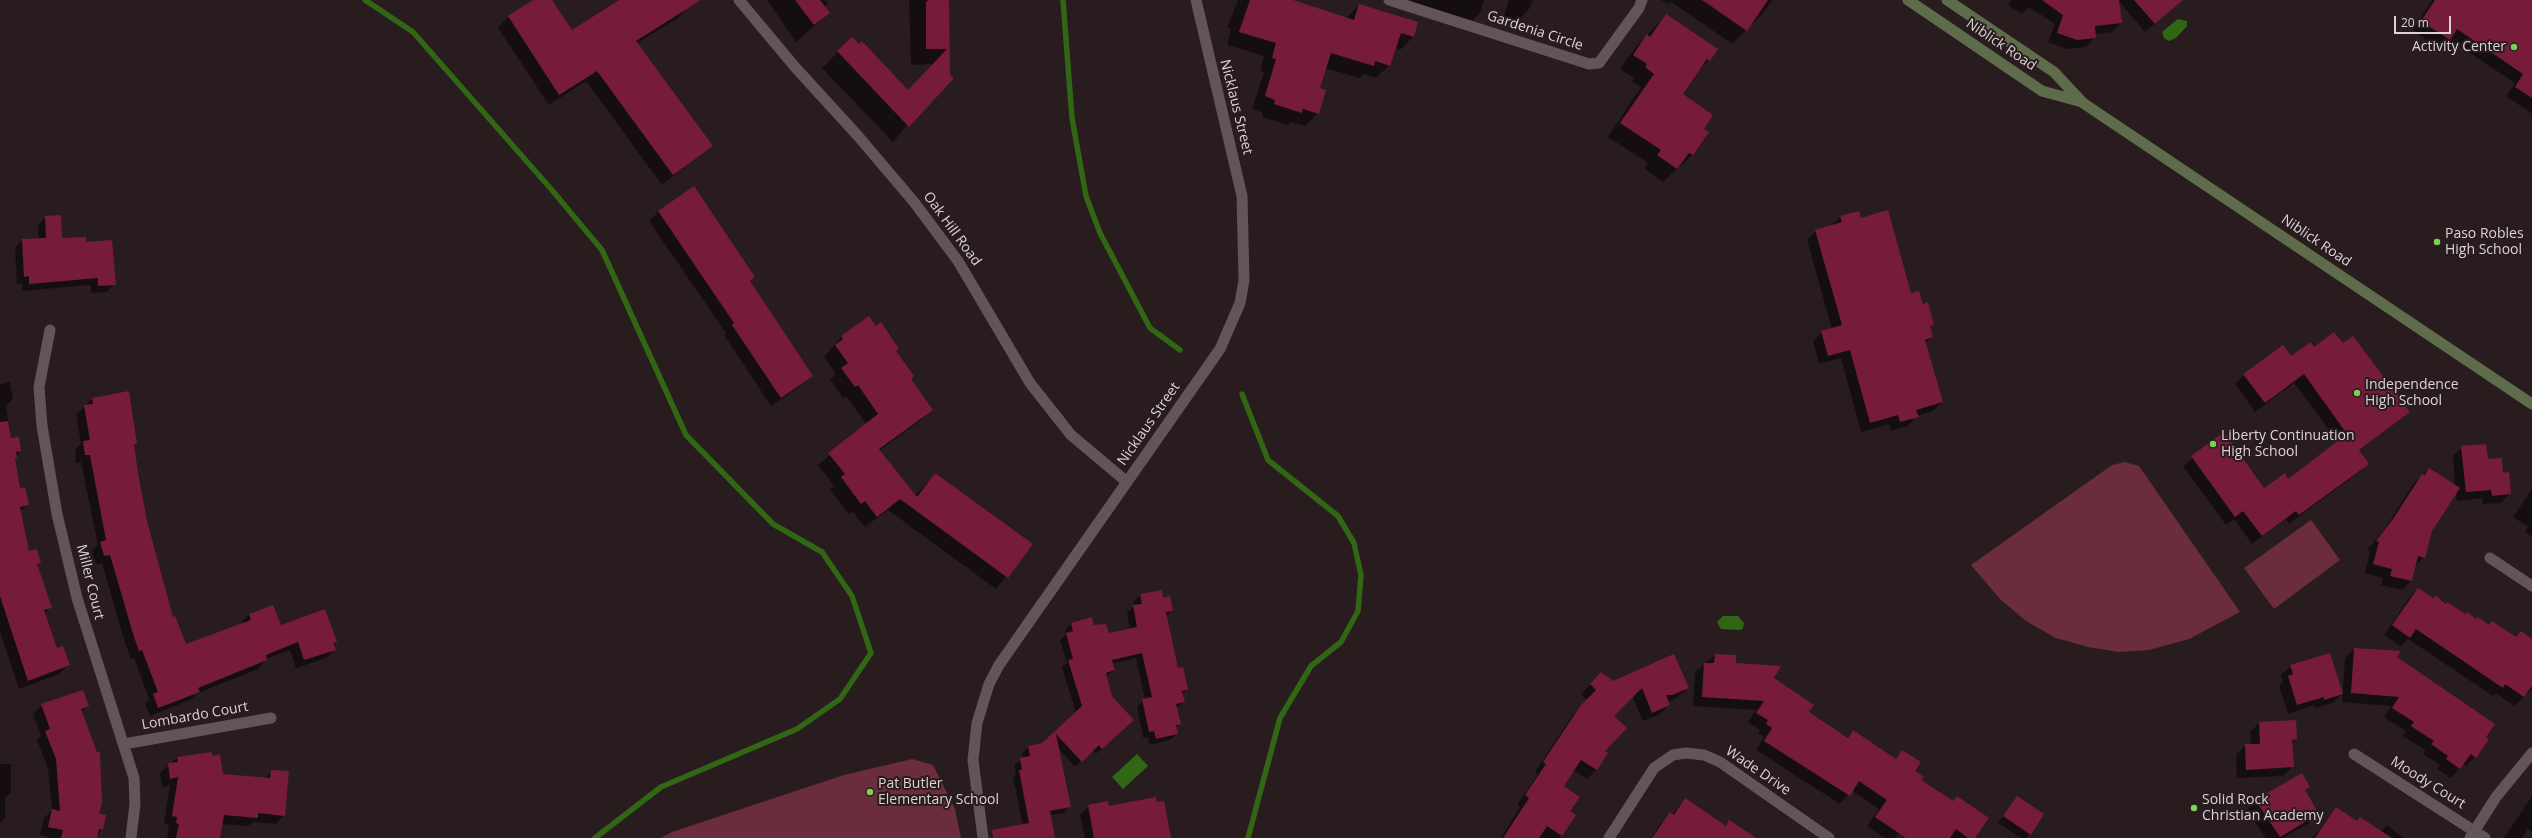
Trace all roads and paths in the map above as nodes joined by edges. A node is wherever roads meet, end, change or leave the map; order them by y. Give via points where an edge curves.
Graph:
1 (739, 0) edge
2 (1196, 0) edge
3 (1389, 0) edge
4 (1642, 0) edge
5 (1908, 0) edge
6 (1947, 0) edge
7 (2083, 103) junction
8 (50, 330) dead end
9 (2532, 404) edge
10 (1128, 482) junction
11 (2490, 558) dead end
12 (2532, 586) edge
13 (271, 718) dead end
14 (124, 744) junction
15 (2532, 753) edge
16 (2354, 754) dead end
17 (2472, 834) edge
18 (131, 838) edge
19 (983, 838) edge
20 (1609, 838) edge
21 (1829, 838) edge
22 (2485, 838) edge

1 - 10 street, Oak Hill Road via 914,202 958,261 1030,383 1071,435
2 - 10 street, Nicklaus Street via 1242,196 1244,280 1240,303 1220,349
3 - 4 street, Gardenia Circle via 1589,64 1599,63 1639,8
5 - 7 main road, Niblick Road via 2042,92
6 - 7 main road, Niblick Road via 2054,72
7 - 9 main road, Niblick Road
8 - 14 street, Miller Court via 39,387 42,426 57,514 94,657
10 - 19 street, Nicklaus Street via 999,665 989,684 977,723 974,760
11 - 12 street
13 - 14 street, Lombardo Court
14 - 18 street, Miller Court via 134,778 135,804
15 - 17 street via 2496,797
16 - 17 street, Moody Court
17 - 22 street, Moody Court
20 - 21 street, Wade Drive via 1654,768 1673,756 1686,754 1704,755 1720,762

